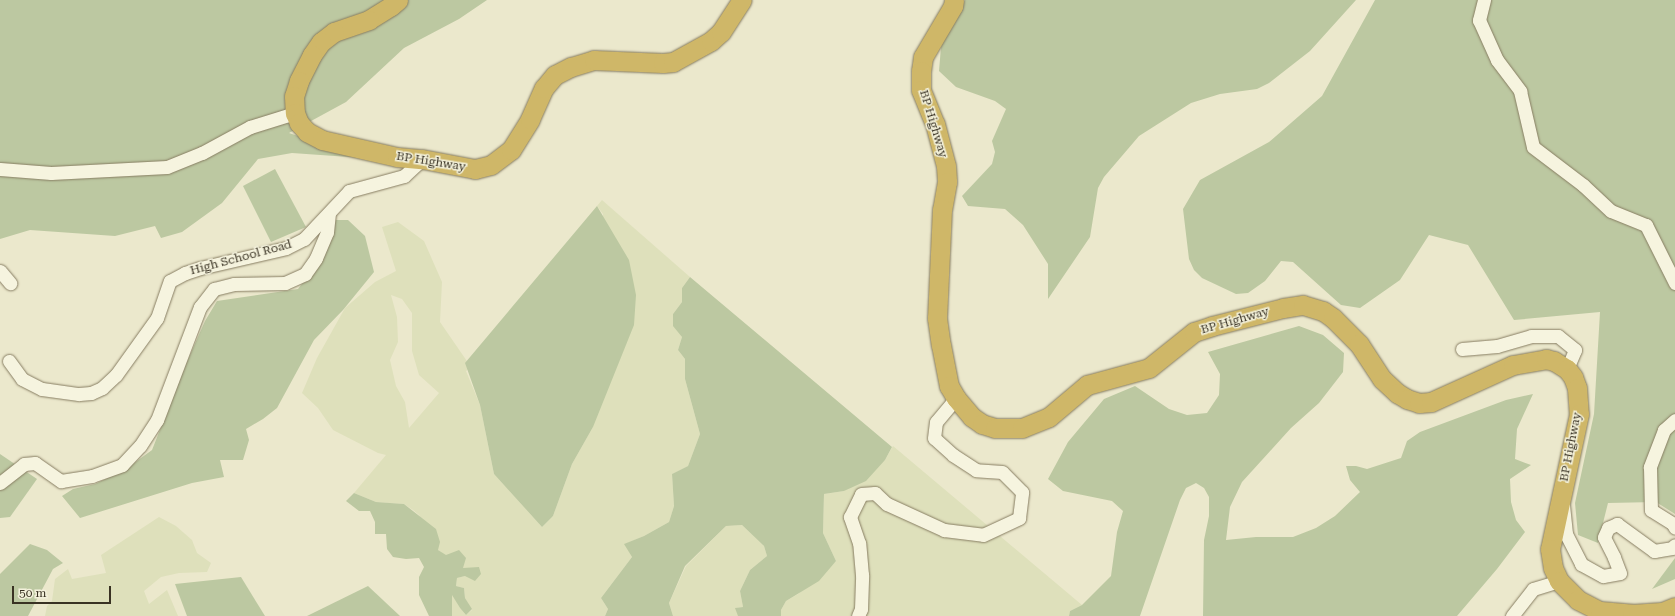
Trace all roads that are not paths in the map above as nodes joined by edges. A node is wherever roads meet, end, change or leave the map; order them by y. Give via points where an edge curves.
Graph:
1 (398, 0) edge
2 (742, 0) edge
3 (954, 0) edge
4 (1484, 0) edge
5 (295, 113) junction
6 (422, 159) junction
7 (0, 169) edge
8 (329, 214) junction
9 (0, 271) edge
10 (10, 283) dead end
11 (1675, 283) edge
12 (1462, 349) dead end
13 (9, 361) dead end
14 (1567, 369) junction
15 (956, 398) junction
16 (1675, 420) edge
17 (0, 483) edge
18 (1562, 494) junction
19 (1675, 528) edge
20 (1675, 545) edge
21 (1559, 581) junction
22 (1675, 607) edge
23 (858, 616) edge
24 (1512, 616) edge

1 - 5 highway via 369,20 334,32 321,42 299,81 294,96
2 - 6 highway, BP Highway via 712,41 673,62 594,60 555,75 544,88 530,119 511,150 491,165 475,169
3 - 15 highway, BP Highway via 923,58 921,71 922,90 935,124 946,166 937,318 949,386
4 - 11 street via 1479,20 1497,60 1520,91 1534,147 1583,185 1611,211 1646,225
5 - 6 highway, BP Highway via 307,132 322,140
5 - 7 street via 250,127 202,153 167,166 51,173
6 - 8 street, High School Road via 404,176 349,190
8 - 13 street, High School Road via 304,239 286,248 200,268 170,281 157,318 137,348 110,381 91,393 70,394 42,389 22,379
8 - 17 street via 328,232 305,274 285,283 234,284 214,289 200,307 157,420 140,446 122,465 92,476 61,481 35,463 24,464
9 - 10 street
12 - 14 street via 1497,346 1531,336 1558,336 1575,350
14 - 15 highway, BP Highway via 1546,359 1528,361 1513,365 1431,402 1419,403 1397,393 1382,379 1359,344 1333,318 1323,311 1303,305 1194,332 1149,368 1087,385 1049,417 1022,428 995,428 982,424 972,417
14 - 18 highway, BP Highway via 1577,388 1580,414
15 - 23 street via 936,422 934,438 953,455 976,470 1002,472 1022,492 1019,518 983,535 944,530 887,504 875,493 861,494 850,517 859,543 862,575 861,609
16 - 19 street via 1664,430 1650,467 1651,510
18 - 20 street via 1566,534 1581,564 1603,576 1620,573 1604,537 1608,528 1616,524 1654,551 1672,548
18 - 21 highway, BP Highway via 1550,549 1553,568
21 - 22 highway, BP Highway via 1578,600 1600,611 1632,614 1662,612
21 - 24 street via 1533,589

